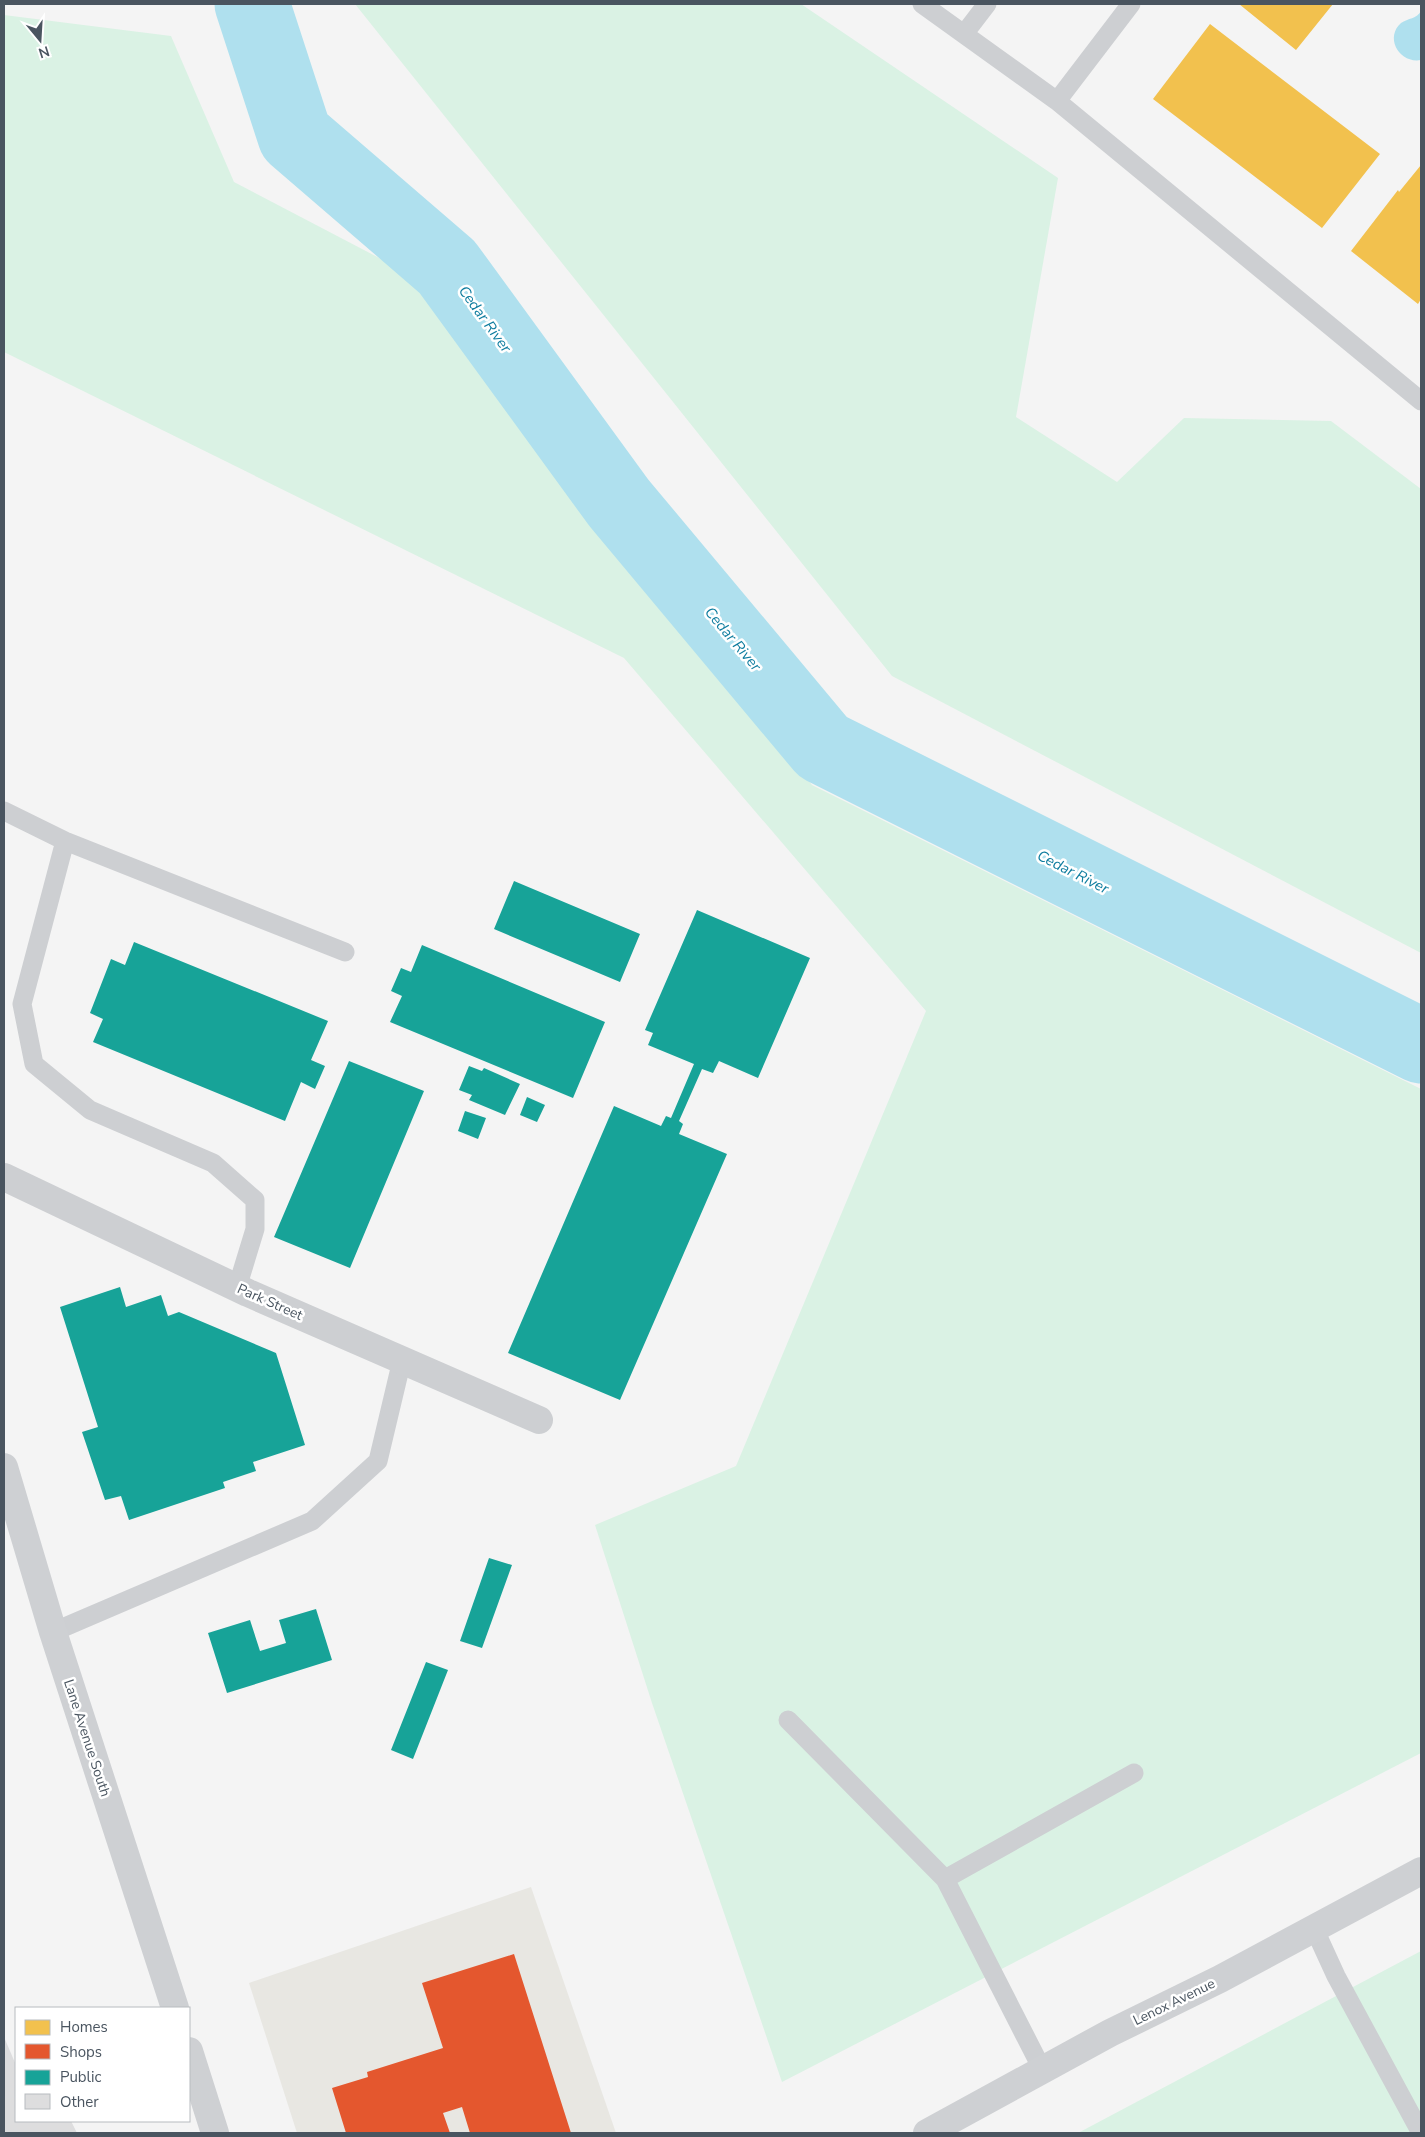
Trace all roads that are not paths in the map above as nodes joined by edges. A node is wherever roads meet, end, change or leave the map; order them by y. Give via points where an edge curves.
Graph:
1 (922, 4) edge
2 (987, 4) edge
3 (1131, 4) edge
4 (964, 34) junction
5 (1057, 101) junction
6 (1421, 401) edge
7 (4, 811) edge
8 (65, 841) junction
9 (345, 952) dead end
10 (4, 1177) edge
11 (236, 1288) junction
12 (402, 1360) junction
13 (539, 1420) dead end
14 (4, 1466) edge
15 (53, 1632) junction
16 (788, 1720) dead end
17 (1134, 1773) dead end
18 (1421, 1871) edge
19 (945, 1879) junction
20 (1314, 1928) junction
21 (175, 2007) edge
22 (190, 2054) edge
23 (1043, 2070) junction
24 (216, 2133) edge
25 (927, 2133) edge
26 (1421, 2133) edge

1 - 4 lane
2 - 4 lane
3 - 5 lane
4 - 5 lane
5 - 6 lane
7 - 8 lane
8 - 9 lane
8 - 11 lane via 22,1004 34,1064 90,1110 213,1164 256,1200 255,1228
10 - 11 street, Park Street
11 - 12 street, Park Street
12 - 13 street, Park Street
12 - 15 lane via 378,1461 312,1521
14 - 15 main road, Lane Avenue South
15 - 21 main road, Lane Avenue South
16 - 19 lane
17 - 19 lane
18 - 20 main road, Lenox Avenue
19 - 23 lane
20 - 23 main road, Lenox Avenue
20 - 26 lane via 1336,1976
22 - 24 main road
23 - 25 main road, Lenox Avenue

